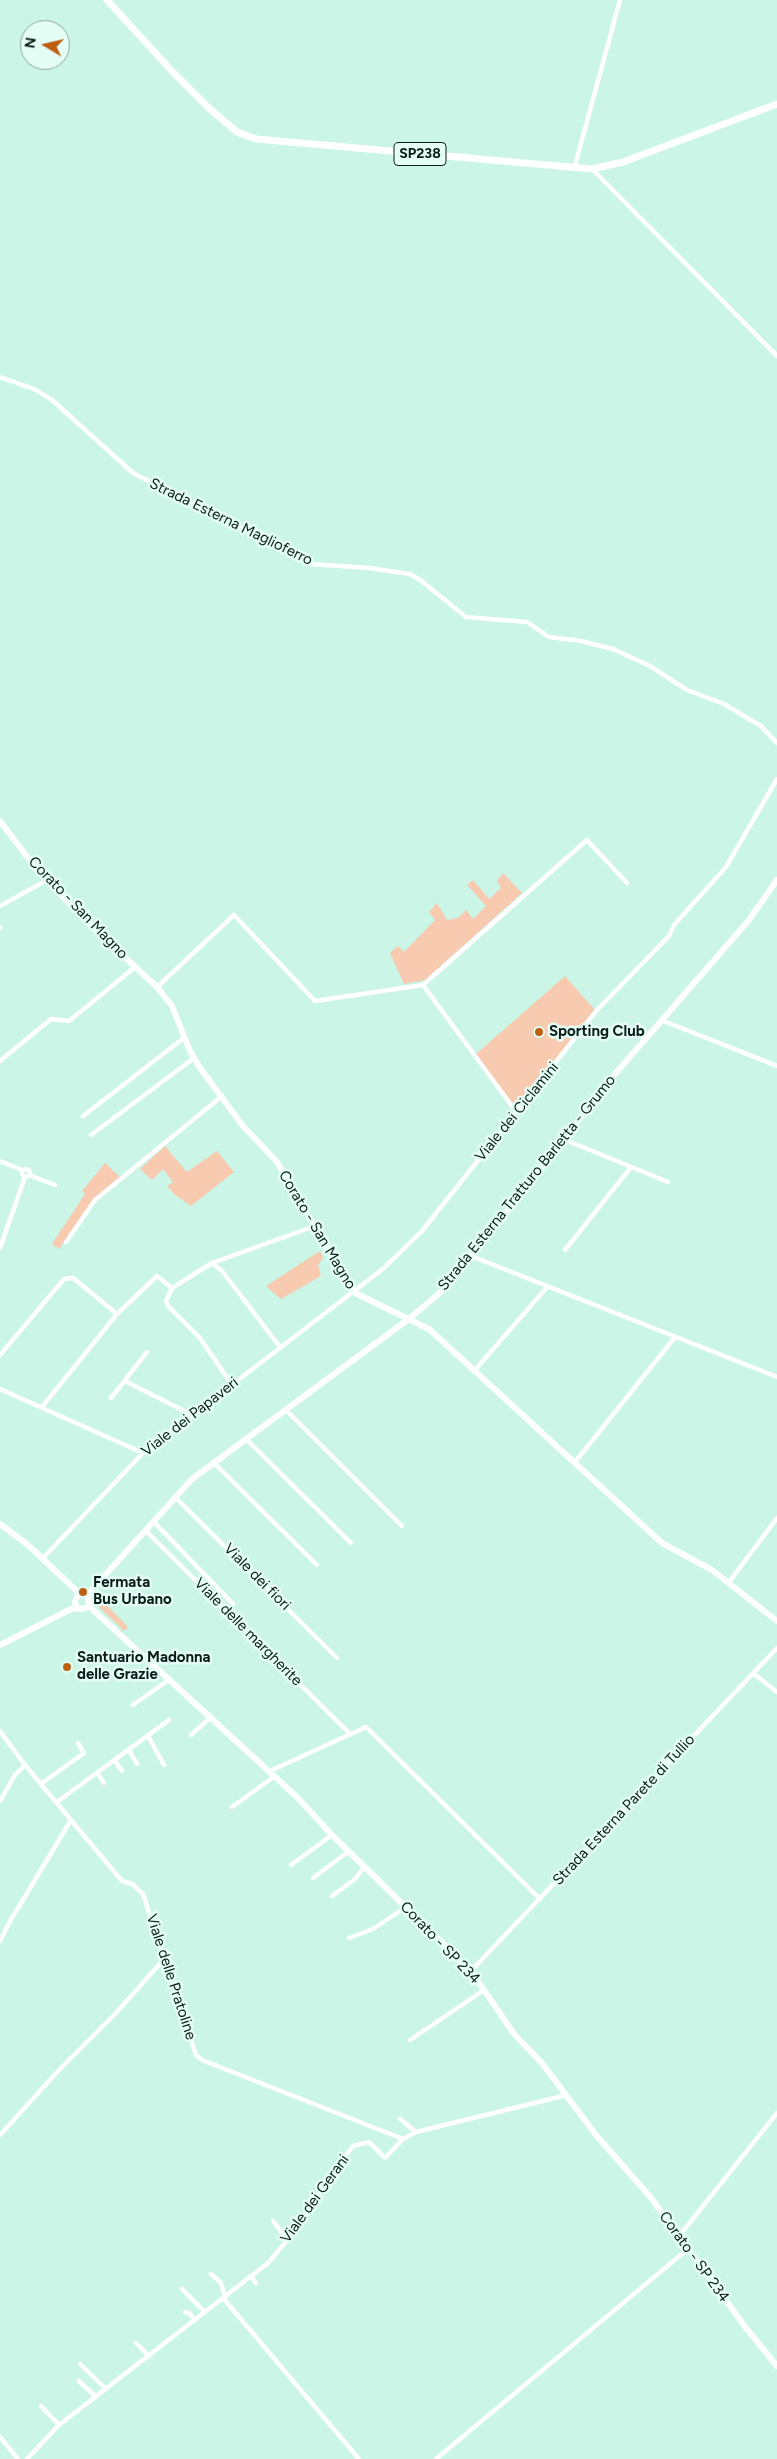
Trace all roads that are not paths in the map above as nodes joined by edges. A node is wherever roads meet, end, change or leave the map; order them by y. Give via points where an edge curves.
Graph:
1 (107, 0) edge
2 (620, 0) edge
3 (777, 104) edge
4 (574, 169) junction
5 (592, 169) junction
6 (777, 356) edge
7 (0, 377) edge
8 (777, 743) edge
9 (777, 779) edge
10 (0, 821) edge
11 (47, 880) junction
12 (777, 880) edge
13 (627, 882) dead end
14 (0, 906) edge
15 (135, 967) junction
16 (423, 985) junction
17 (157, 987) junction
18 (661, 1020) junction
19 (185, 1036) junction
20 (194, 1058) junction
21 (0, 1061) edge
22 (777, 1066) edge
23 (222, 1096) junction
24 (517, 1112) junction
25 (83, 1116) dead end
26 (91, 1135) dead end
27 (563, 1139) junction
28 (0, 1161) edge
29 (631, 1167) junction
30 (27, 1176) junction
31 (668, 1182) dead end
32 (55, 1185) dead end
33 (315, 1226) junction
34 (66, 1242) dead end
35 (0, 1248) edge
36 (565, 1250) dead end
37 (471, 1256) junction
38 (212, 1263) junction
39 (548, 1286) junction
40 (172, 1288) junction
41 (353, 1292) junction
42 (117, 1314) junction
43 (410, 1318) junction
44 (675, 1337) junction
45 (280, 1347) junction
46 (147, 1352) dead end
47 (0, 1355) edge
48 (474, 1371) junction
49 (777, 1377) edge
50 (125, 1380) junction
51 (232, 1384) junction
52 (0, 1389) edge
53 (111, 1398) dead end
54 (42, 1408) junction
55 (286, 1410) junction
56 (192, 1415) junction
57 (246, 1439) junction
58 (143, 1453) junction
59 (575, 1462) junction
60 (214, 1463) junction
61 (176, 1498) junction
62 (777, 1518) edge
63 (154, 1522) junction
64 (0, 1524) edge
65 (402, 1526) dead end
66 (146, 1531) junction
67 (351, 1543) dead end
68 (42, 1559) junction
69 (317, 1565) dead end
70 (729, 1582) junction
71 (84, 1601) junction
72 (233, 1604) dead end
73 (777, 1620) edge
74 (0, 1645) edge
75 (777, 1648) edge
76 (337, 1658) dead end
77 (754, 1674) junction
78 (170, 1679) junction
79 (777, 1692) edge
80 (133, 1705) dead end
81 (211, 1717) junction
82 (169, 1720) dead end
83 (0, 1731) edge
84 (350, 1734) junction
85 (191, 1735) dead end
86 (148, 1736) junction
87 (78, 1743) dead end
88 (129, 1750) junction
89 (114, 1760) junction
90 (137, 1764) dead end
91 (25, 1765) junction
92 (164, 1765) dead end
93 (122, 1771) dead end
94 (97, 1773) junction
95 (272, 1774) junction
96 (42, 1783) junction
97 (104, 1783) dead end
98 (0, 1801) edge
99 (57, 1802) junction
100 (232, 1807) dead end
101 (71, 1820) junction
102 (332, 1835) junction
103 (349, 1851) junction
104 (291, 1865) dead end
105 (364, 1867) junction
106 (313, 1878) dead end
107 (332, 1896) dead end
108 (540, 1899) junction
109 (406, 1907) junction
110 (349, 1938) dead end
111 (0, 1941) edge
112 (165, 1958) junction
113 (471, 1971) junction
114 (484, 1990) junction
115 (410, 2040) dead end
116 (567, 2095) junction
117 (777, 2113) edge
118 (400, 2119) dead end
119 (416, 2132) junction
120 (0, 2135) edge
121 (403, 2139) junction
122 (273, 2221) dead end
123 (680, 2235) junction
124 (287, 2238) junction
125 (689, 2248) junction
126 (211, 2274) dead end
127 (251, 2276) junction
128 (256, 2283) dead end
129 (182, 2289) dead end
130 (224, 2297) junction
131 (184, 2312) dead end
132 (206, 2312) junction
133 (195, 2320) junction
134 (136, 2344) dead end
135 (149, 2356) junction
136 (80, 2364) dead end
137 (777, 2366) edge
138 (79, 2381) dead end
139 (106, 2389) junction
140 (96, 2397) junction
141 (41, 2406) dead end
142 (59, 2425) junction
143 (0, 2437) edge
144 (18, 2459) edge
145 (27, 2459) edge
146 (359, 2459) edge
147 (436, 2459) edge

1 - 4 main road, SP238 via 210,109 237,132 256,139
2 - 4 street
3 - 5 main road, SP238 via 623,162
4 - 5 main road, SP238
5 - 6 street
7 - 8 street, Strada Esterna Maglioferro via 51,399 133,473 311,564 410,574 466,617 527,622 549,637 613,649 650,666 687,690 724,704 761,726
9 - 24 street, Viale dei Ciclamini via 726,867 674,925 669,936 597,1010
10 - 11 main road, Corato - San Magno
11 - 14 street
11 - 15 main road, Corato - San Magno
12 - 18 main road, Strada Esterna Tratturo Barletta - Grumo via 749,920
13 - 16 street via 587,840
15 - 17 main road, Corato - San Magno
15 - 21 street via 69,1021 51,1020
16 - 17 street via 314,1001 234,915
16 - 24 street
17 - 19 main road, Corato - San Magno via 172,1006
18 - 22 street
18 - 27 main road, Strada Esterna Tratturo Barletta - Grumo
19 - 20 main road, Corato - San Magno
19 - 25 street
20 - 23 main road, Corato - San Magno
20 - 26 street
23 - 33 main road, Corato - San Magno via 243,1126 276,1162
23 - 34 street via 96,1200
24 - 41 street, Viale dei Ciclamini via 422,1231 398,1256
27 - 29 street
27 - 37 main road, Strada Esterna Tratturo Barletta - Grumo
28 - 30 street via 22,1170 28,1169
29 - 31 street
29 - 36 street
30 - 32 street
30 - 35 street
33 - 38 street
33 - 41 main road, Corato - San Magno
37 - 39 street
37 - 43 main road, Strada Esterna Tratturo Barletta - Grumo via 448,1286
38 - 40 street
38 - 45 street
39 - 44 street
39 - 48 street
40 - 42 street via 157,1276
40 - 51 street via 166,1301 168,1306 200,1338
41 - 43 main road, Corato - San Magno
41 - 45 street, Viale dei Papaveri
42 - 47 street via 73,1278 64,1279
42 - 54 street
43 - 48 main road, Corato - San Magno via 429,1329
43 - 55 main road, Strada Esterna Tratturo Barletta - Grumo
44 - 49 street
44 - 59 street
45 - 51 street, Viale dei Papaveri
46 - 50 street
48 - 59 main road, Corato - San Magno
50 - 53 street
50 - 56 street
51 - 56 street, Viale dei Papaveri
52 - 54 street
54 - 58 street
55 - 57 main road, Strada Esterna Tratturo Barletta - Grumo
55 - 65 street
56 - 58 street, Viale dei Papaveri
57 - 60 main road, Strada Esterna Tratturo Barletta - Grumo
57 - 67 street
58 - 68 street, Viale dei Papaveri
59 - 70 main road, Corato - San Magno via 662,1543
60 - 61 main road, Strada Esterna Tratturo Barletta - Grumo via 192,1479
60 - 69 street
61 - 63 main road, Strada Esterna Tratturo Barletta - Grumo
61 - 76 street, Viale dei fiori
62 - 70 street
63 - 66 main road, Strada Esterna Tratturo Barletta - Grumo
63 - 72 street
64 - 68 main road
66 - 71 main road, Strada Esterna Tratturo Barletta - Grumo
66 - 84 street, Viale delle margherite
68 - 71 main road
70 - 73 main road, Corato - San Magno
71 - 74 main road
71 - 78 main road, Corato - SP 234
75 - 77 street, Strada Esterna Parete di Tullio
77 - 79 street
77 - 108 street, Strada Esterna Parete di Tullio
78 - 80 street
78 - 81 main road, Corato - SP 234
81 - 85 street
81 - 95 main road, Corato - SP 234
82 - 86 street
83 - 91 street, Viale delle Pratoline
84 - 95 street
84 - 108 street via 366,1727
86 - 88 street
86 - 92 street
87 - 96 street via 84,1753
88 - 89 street
88 - 90 street
89 - 93 street
89 - 94 street
91 - 96 street, Viale delle Pratoline
91 - 98 street via 15,1775
94 - 97 street
94 - 99 street
95 - 100 street
95 - 102 main road, Corato - SP 234
96 - 99 street, Viale delle Pratoline
99 - 101 street, Viale delle Pratoline
101 - 111 street
101 - 112 street, Viale delle Pratoline via 122,1881 132,1884 143,1894
102 - 103 main road, Corato - SP 234
102 - 104 street
103 - 105 main road, Corato - SP 234
103 - 106 street
105 - 107 street via 355,1879
105 - 109 main road, Corato - SP 234
108 - 113 street, Strada Esterna Parete di Tullio
109 - 110 street via 374,1929
109 - 113 main road, Corato - SP 234
112 - 120 street
112 - 121 street, Viale delle Pratoline via 196,2055 202,2060
113 - 114 main road, Corato - SP 234
114 - 115 street
114 - 116 main road, Corato - SP 234 via 514,2034
116 - 119 street, Viale dei Gerani
116 - 123 main road, Corato - SP 234
117 - 123 street
118 - 119 street
119 - 121 street, Viale dei Gerani
121 - 124 street, Viale dei Gerani via 385,2158 368,2142 353,2146 300,2225
122 - 124 street
123 - 125 main road, Corato - SP 234
124 - 127 street, Viale dei Gerani via 268,2264
125 - 137 main road, Corato - SP 234
125 - 147 street
126 - 130 street via 221,2283
127 - 128 street
127 - 130 street, Viale dei Gerani
129 - 132 street
130 - 132 street, Viale dei Gerani
130 - 146 street
131 - 133 street
132 - 133 street, Viale dei Gerani
133 - 135 street, Viale dei Gerani
134 - 135 street
135 - 139 street, Viale dei Gerani
136 - 139 street
138 - 140 street
139 - 140 street, Viale dei Gerani
140 - 142 street, Viale dei Gerani
141 - 142 street
142 - 145 street, Viale dei Gerani
143 - 144 street

